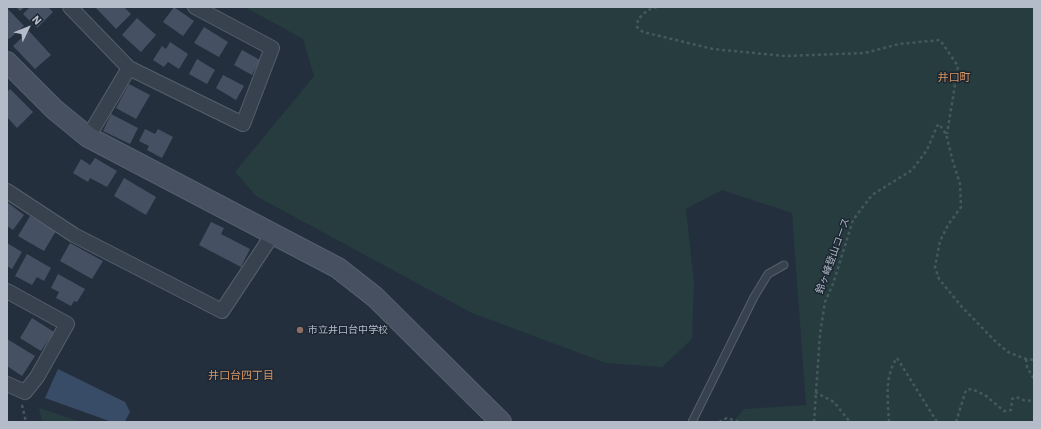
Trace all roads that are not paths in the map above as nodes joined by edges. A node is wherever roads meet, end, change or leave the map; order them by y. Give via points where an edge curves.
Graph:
1 (70, 7) edge
2 (195, 7) edge
3 (7, 62) edge
4 (129, 68) junction
5 (88, 137) junction
6 (7, 191) edge
7 (273, 234) junction
8 (784, 265) dead end
9 (7, 291) edge
10 (7, 384) edge
11 (501, 422) edge
12 (692, 422) edge

1 - 4 street
2 - 4 street via 272,48 243,124
3 - 5 street via 54,109
4 - 5 street
5 - 7 street
6 - 7 street via 74,235 222,311
7 - 11 street via 338,268 375,297
8 - 12 lane via 768,274 754,297
9 - 10 street via 67,324 37,377 25,392

